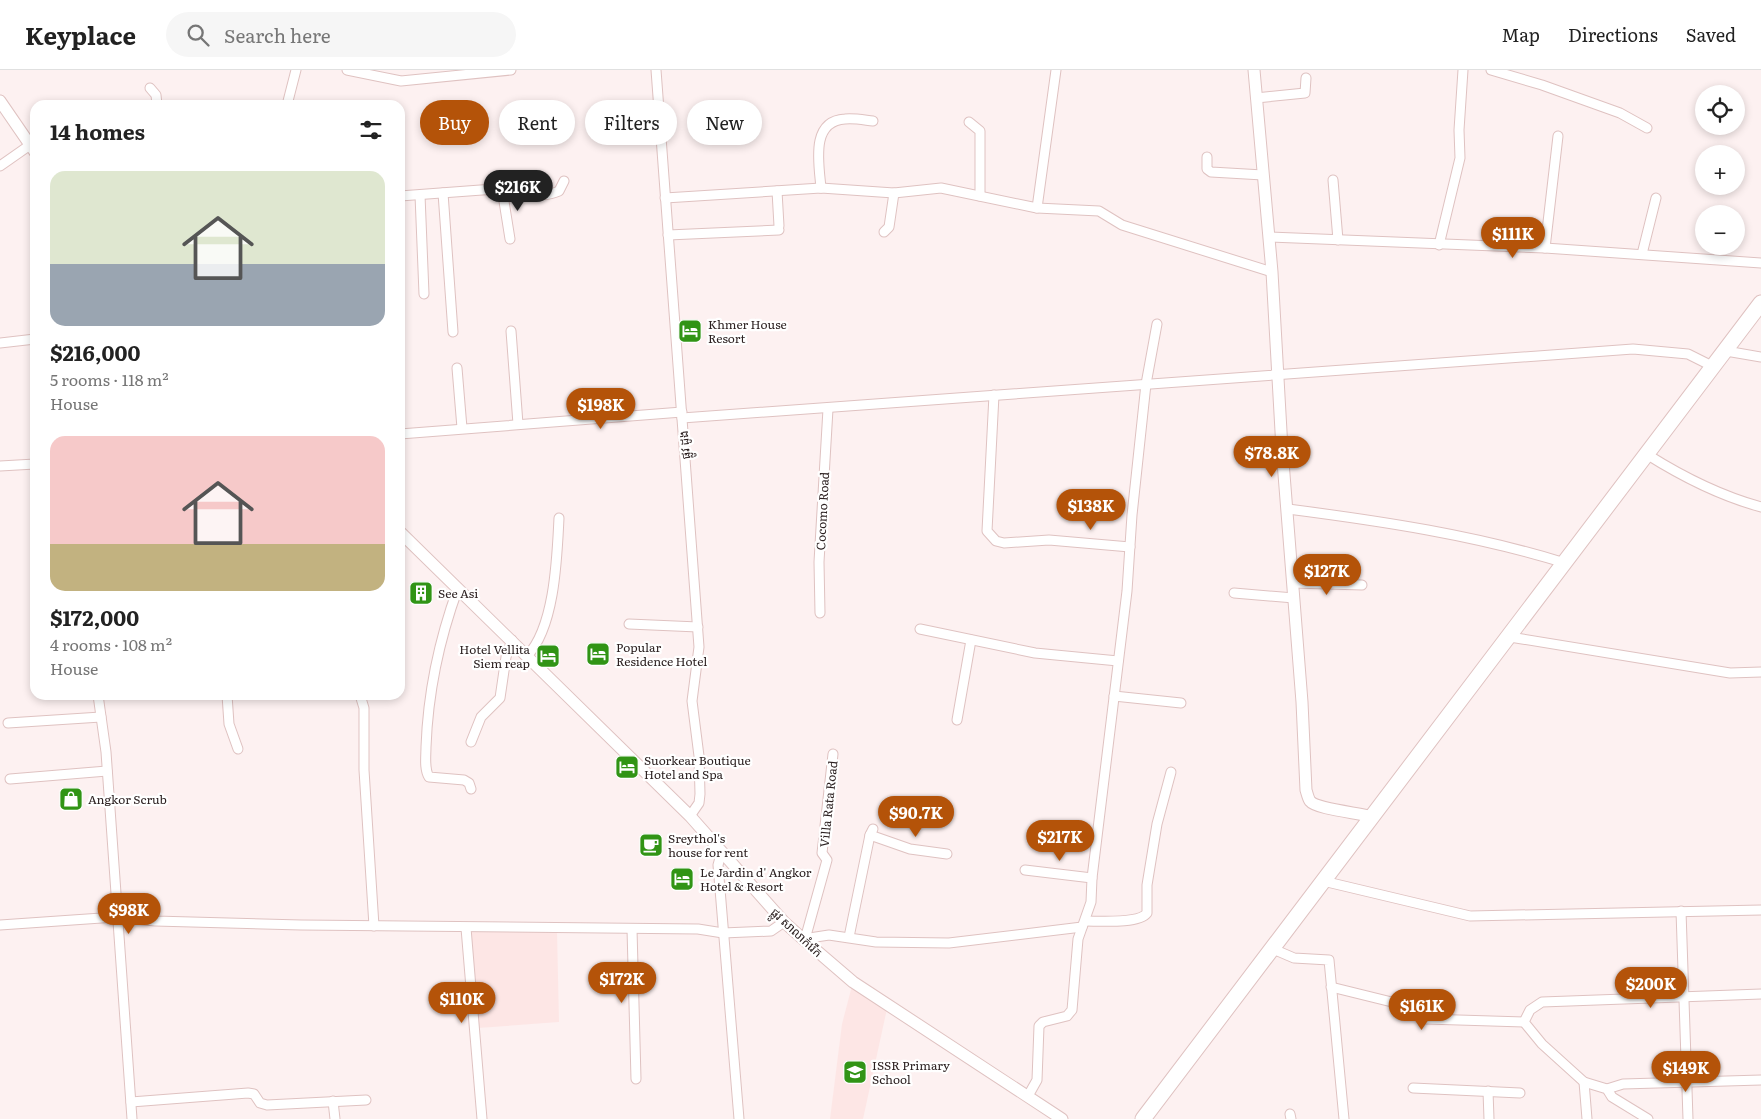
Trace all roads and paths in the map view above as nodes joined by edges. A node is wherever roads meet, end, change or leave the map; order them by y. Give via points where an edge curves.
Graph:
1 (296, 70) edge
2 (347, 70) edge
3 (511, 70) edge
4 (656, 70) edge
5 (1056, 70) edge
6 (1254, 70) edge
7 (1463, 70) edge
8 (1491, 70) edge
9 (1306, 78) dead end
10 (150, 88) dead end
11 (1256, 98) junction
12 (156, 100) edge
13 (288, 100) edge
14 (0, 101) edge
15 (873, 121) dead end
16 (969, 122) dead end
17 (1646, 128) dead end
18 (1558, 136) dead end
19 (30, 144) edge
20 (30, 150) edge
21 (1208, 157) dead end
22 (0, 166) edge
23 (1263, 175) junction
24 (1333, 180) dead end
25 (564, 181) dead end
26 (821, 188) junction
27 (502, 189) junction
28 (777, 191) junction
29 (442, 193) junction
30 (894, 193) junction
31 (420, 195) junction
32 (405, 196) edge
33 (980, 196) junction
34 (665, 198) junction
35 (1656, 198) dead end
36 (1037, 208) junction
37 (884, 232) dead end
38 (668, 235) junction
39 (1269, 237) junction
40 (510, 239) dead end
41 (1338, 240) junction
42 (1439, 245) junction
43 (1545, 248) junction
44 (1642, 254) junction
45 (1761, 263) edge
46 (1272, 272) junction
47 (424, 294) dead end
48 (1761, 303) edge
49 (1157, 324) dead end
50 (511, 331) dead end
51 (452, 332) dead end
52 (30, 340) edge
53 (0, 343) edge
54 (1726, 351) junction
55 (1761, 357) edge
56 (1714, 367) junction
57 (456, 368) dead end
58 (1278, 374) junction
59 (1146, 384) junction
60 (994, 395) junction
61 (828, 409) junction
62 (682, 415) junction
63 (518, 424) junction
64 (462, 428) junction
65 (405, 434) edge
66 (1648, 454) junction
67 (30, 464) edge
68 (0, 466) edge
69 (1761, 507) edge
70 (1288, 509) junction
71 (560, 518) dead end
72 (405, 537) edge
73 (1130, 547) junction
74 (1565, 562) junction
75 (1293, 583) junction
76 (1362, 584) dead end
77 (458, 588) junction
78 (1234, 593) dead end
79 (1294, 598) junction
80 (820, 613) dead end
81 (629, 624) dead end
82 (698, 627) junction
83 (920, 629) dead end
84 (1510, 637) junction
85 (512, 640) junction
86 (971, 640) junction
87 (527, 656) junction
88 (1118, 661) junction
89 (1761, 672) edge
90 (1114, 696) junction
91 (99, 700) edge
92 (227, 700) edge
93 (362, 700) edge
94 (1181, 703) dead end
95 (101, 717) junction
96 (957, 720) dead end
97 (8, 723) dead end
98 (471, 742) dead end
99 (238, 749) dead end
100 (833, 754) dead end
101 (107, 771) junction
102 (1172, 772) dead end
103 (10, 779) dead end
104 (471, 789) dead end
105 (692, 814) junction
106 (1373, 817) junction
107 (722, 851) junction
108 (947, 854) dead end
109 (1025, 870) dead end
110 (1092, 878) junction
111 (1324, 881) junction
112 (1761, 910) edge
113 (1681, 912) junction
114 (116, 917) junction
115 (784, 922) junction
116 (1084, 924) junction
117 (0, 925) edge
118 (374, 926) junction
119 (466, 928) junction
120 (632, 929) junction
121 (723, 933) junction
122 (849, 937) junction
123 (803, 939) junction
124 (1273, 950) junction
125 (1331, 987) junction
126 (1761, 994) edge
127 (1683, 996) junction
128 (1524, 1022) junction
129 (636, 1079) dead end
130 (1761, 1080) edge
131 (1686, 1081) junction
132 (1584, 1082) junction
133 (1413, 1088) dead end
134 (1606, 1090) junction
135 (1488, 1091) junction
136 (1520, 1093) dead end
137 (1028, 1096) junction
138 (366, 1100) dead end
139 (333, 1101) junction
140 (130, 1102) junction
141 (132, 1119) edge
142 (335, 1119) edge
143 (482, 1119) edge
144 (739, 1119) edge
145 (1062, 1119) edge
146 (1143, 1119) edge
147 (1344, 1119) edge
148 (1489, 1119) edge
149 (1587, 1119) edge
150 (1648, 1119) edge
151 (1688, 1119) edge

1 - 13 street
2 - 3 street via 402,81
4 - 34 street, ផ្លូវ ដូង
5 - 36 street
6 - 11 street
7 - 42 street via 1460,158
8 - 17 street via 1620,113
9 - 11 street via 1305,93
10 - 12 street
11 - 23 street
14 - 19 street
15 - 26 street via 833,121 820,134
16 - 33 street via 980,131
18 - 43 street
20 - 22 street
21 - 23 street via 1211,172
23 - 39 street
24 - 41 street
25 - 27 street via 559,191 549,195 533,195 522,187
26 - 28 street
26 - 30 street
27 - 29 street
27 - 40 street
28 - 34 street
28 - 38 street via 779,228
29 - 31 street
29 - 51 street
30 - 33 street via 941,188
30 - 37 street via 889,227
31 - 32 street
31 - 47 street
33 - 36 street
34 - 38 street, ផ្លូវ ដូង
35 - 44 street
36 - 46 street via 1099,212 1122,225
38 - 62 street, ផ្លូវ ដូង
39 - 41 street
39 - 46 street
41 - 42 street
42 - 43 street
43 - 44 street
44 - 45 street
46 - 58 street
48 - 54 highway
49 - 59 street
50 - 63 street
52 - 53 street
54 - 55 street
54 - 56 highway
56 - 58 street via 1688,354 1633,349
56 - 66 highway
57 - 64 street
58 - 59 street
58 - 70 street
59 - 60 street
59 - 73 street
60 - 61 street
60 - 73 street via 987,532 1004,543 1049,540
61 - 62 street
61 - 80 street, Cocomo Road via 819,562
62 - 63 street
62 - 82 street, ផ្លូវ ដូង
63 - 64 street
64 - 65 street
66 - 69 street via 1732,499
66 - 74 highway
67 - 68 street
70 - 74 street via 1384,521 1525,550
70 - 75 street
71 - 87 street via 546,619 539,642
72 - 77 street, ផ្លូវ សាលាកំរើក
73 - 88 street
74 - 84 highway
75 - 76 street
75 - 79 street
77 - 85 street, ផ្លូវ សាលាកំរើក
77 - 104 street via 434,668 426,760 429,777 464,780
78 - 79 street
79 - 106 street via 1309,800 1319,808
81 - 82 street
82 - 105 street, ផ្លូវ ដូង via 699,647 692,701 700,756 699,802
83 - 86 street
84 - 89 street via 1730,673
84 - 106 highway
85 - 87 street, ផ្លូវ សាលាកំរើក
85 - 98 street via 500,698 481,717
86 - 88 street via 1035,653
86 - 96 street
87 - 105 street, ផ្លូវ សាលាកំរើក
88 - 90 street
90 - 94 street
90 - 110 street
91 - 95 street
92 - 99 street via 228,724
93 - 118 street
95 - 97 street
95 - 101 street
100 - 123 street, Villa Rata Road via 822,853 827,860
101 - 103 street
101 - 114 street
102 - 116 street via 1157,824 1147,885 1147,913 1133,920
105 - 107 street, ផ្លូវ សាលាកំរើក
106 - 111 highway
107 - 115 street, ផ្លូវ សាលាកំរើក
107 - 121 street via 718,865
108 - 122 street via 910,849 871,832
109 - 110 street
110 - 116 street via 1091,902
111 - 113 street via 1470,916
111 - 124 highway
112 - 113 street
113 - 127 street
114 - 117 street
114 - 118 street
114 - 140 street
115 - 121 street via 771,931
115 - 123 street, ផ្លូវ សាលាកំរើក
116 - 122 street via 949,943 876,942
116 - 137 street via 1078,939 1072,1010 1067,1016 1039,1026 1037,1080
118 - 119 street
119 - 120 street
119 - 143 street
120 - 121 street via 698,929
120 - 129 street
121 - 144 street
122 - 123 street via 829,935
123 - 137 street, ផ្លូវ សាលាកំរើក via 853,982
124 - 125 street via 1294,958 1329,960
124 - 146 highway
125 - 128 street via 1408,1006 1426,1019
125 - 147 street
126 - 127 street
127 - 128 street via 1542,1002 1530,1010
127 - 131 street
128 - 132 street via 1542,1044
130 - 131 street
131 - 134 street via 1624,1084
131 - 151 street
132 - 134 street
132 - 149 street
133 - 135 street
134 - 150 street
135 - 136 street
135 - 148 street
137 - 145 street, ផ្លូវ សាលាកំរើក
138 - 139 street
139 - 140 street via 267,1105 248,1093
139 - 142 street
140 - 141 street

